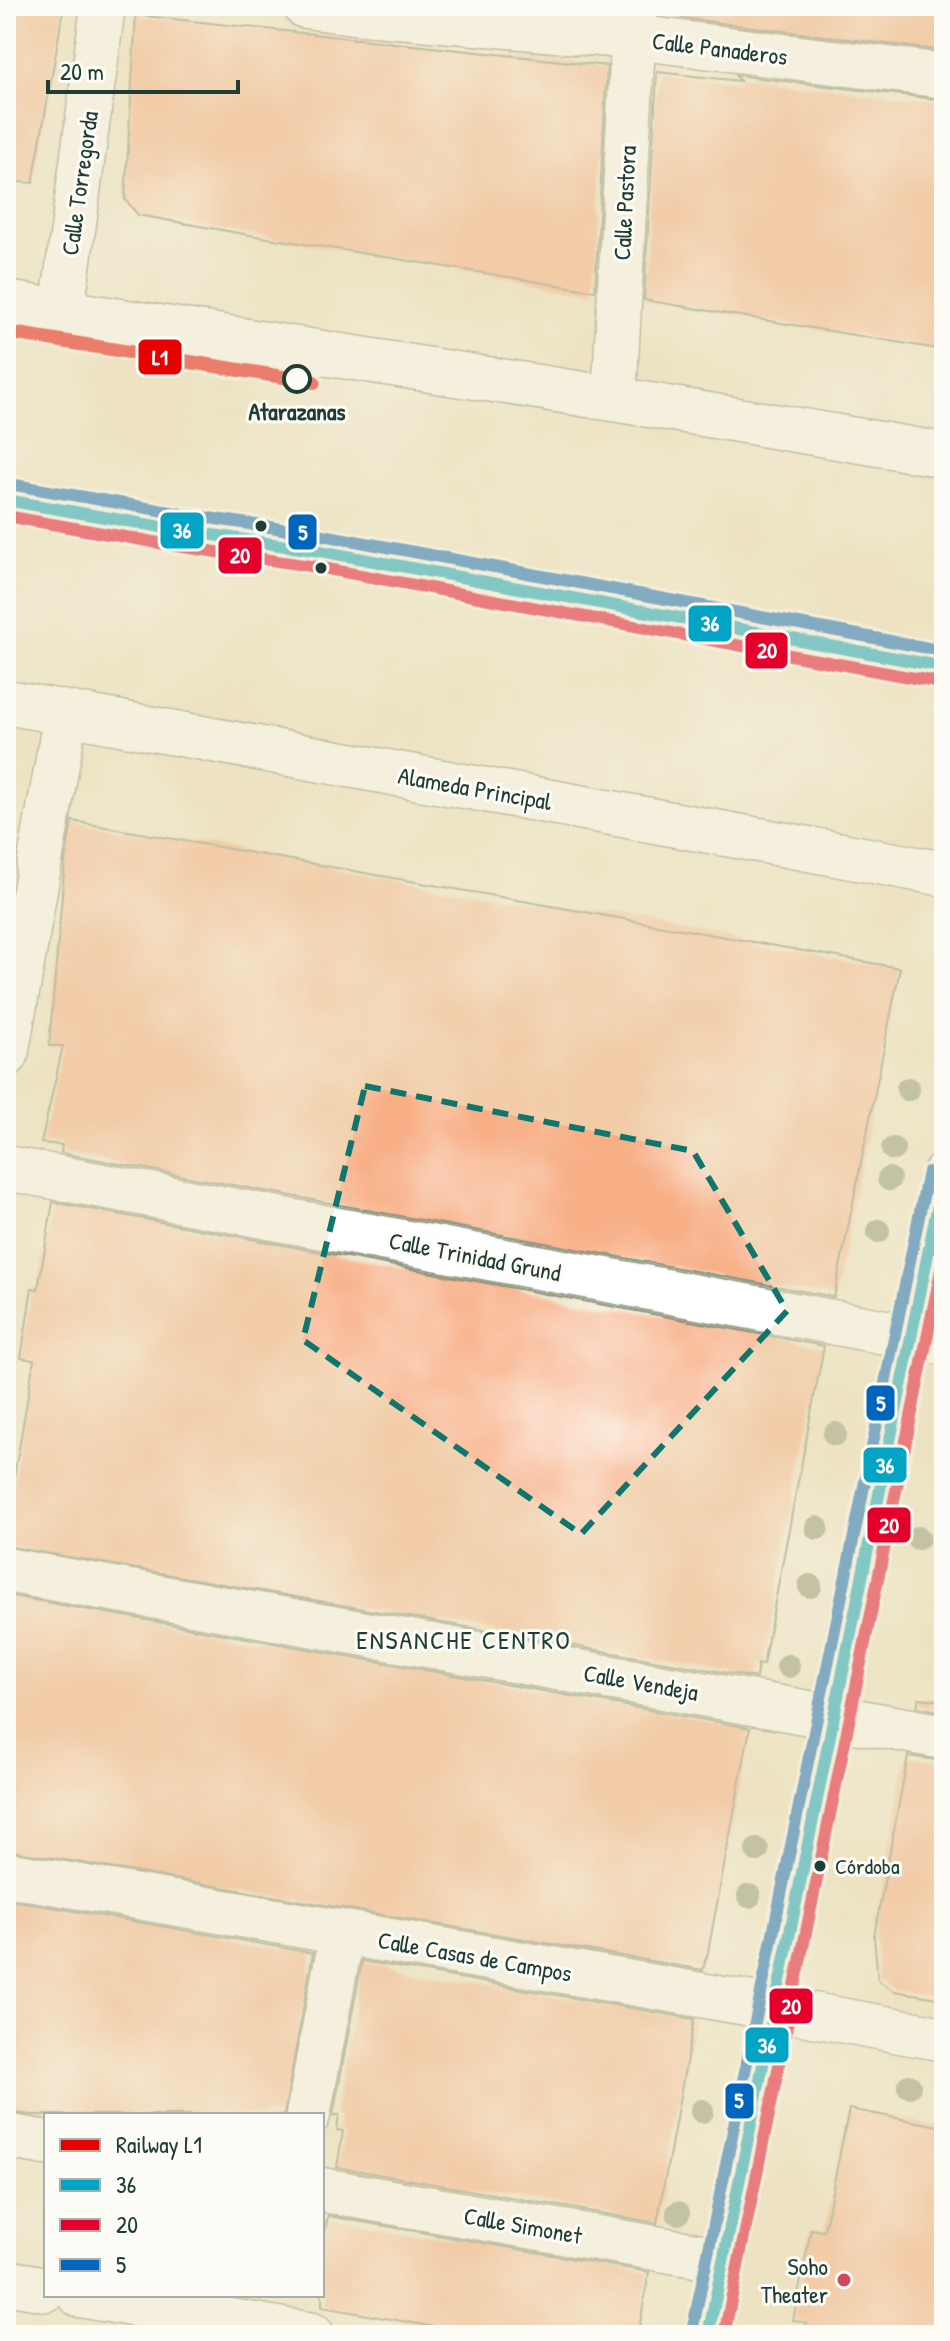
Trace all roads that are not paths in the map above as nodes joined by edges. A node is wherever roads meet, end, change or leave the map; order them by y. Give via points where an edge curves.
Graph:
1 (103, 6) edge
2 (305, 6) edge
3 (634, 22) edge
4 (944, 76) edge
5 (6, 303) edge
6 (62, 312) junction
7 (614, 399) junction
8 (944, 455) edge
9 (6, 500) edge
10 (944, 667) edge
11 (6, 702) edge
12 (66, 713) junction
13 (944, 874) edge
14 (6, 1055) edge
15 (6, 1168) edge
16 (944, 1175) edge
17 (928, 1340) edge
18 (6, 1570) edge
19 (835, 1717) junction
20 (944, 1737) edge
21 (6, 1874) edge
22 (342, 1933) junction
23 (775, 2008) junction
24 (944, 2039) edge
25 (308, 2113) edge
26 (6, 2136) edge
27 (44, 2143) edge
28 (324, 2190) edge
29 (724, 2260) junction
30 (6, 2282) edge
31 (44, 2289) edge
32 (96, 2297) edge
33 (271, 2319) edge
34 (312, 2335) edge
35 (708, 2335) edge

1 - 6 street, Calle Torregorda
2 - 3 street, Calle Panaderos
3 - 4 street, Calle Panaderos
3 - 7 street, Calle Pastora
5 - 6 street
6 - 7 street
7 - 8 street
9 - 10 street via 320,551
11 - 12 street, Alameda Principal
12 - 13 street, Alameda Principal
12 - 14 street
15 - 17 street, Calle Trinidad Grund
16 - 17 street
17 - 19 street
18 - 19 street, Calle Vendeja
19 - 20 street, Calle Vendeja
19 - 23 street
21 - 22 street, Calle Casas de Campos
22 - 23 street, Calle Casas de Campos
22 - 25 street
23 - 24 street, Calle Casas de Campos
23 - 29 street
26 - 27 street
28 - 29 street, Calle Simonet
29 - 35 street
30 - 31 street
32 - 33 street
33 - 34 street

